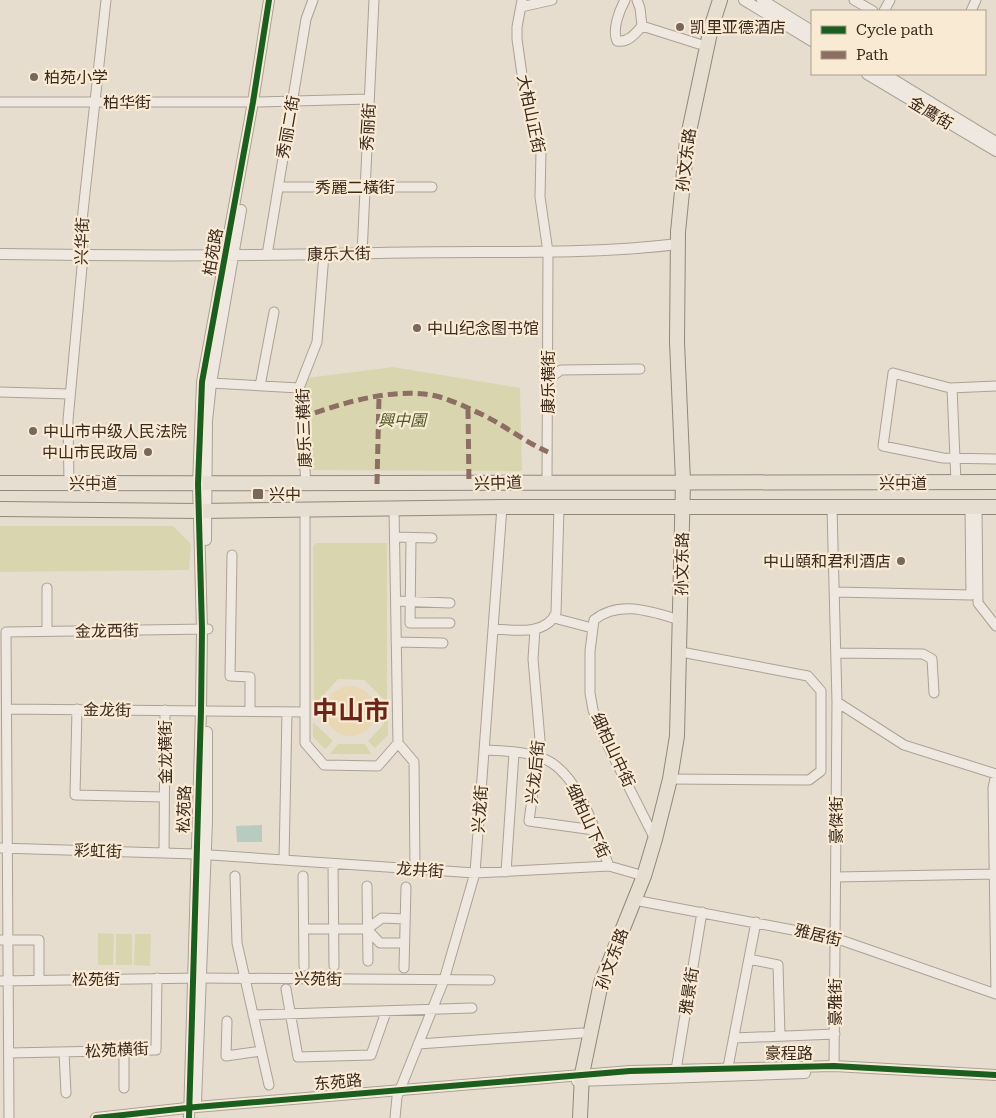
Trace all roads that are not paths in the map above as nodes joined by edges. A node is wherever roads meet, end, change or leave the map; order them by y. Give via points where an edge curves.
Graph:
1 (106, 0) edge
2 (269, 0) edge
3 (275, 0) edge
4 (313, 0) edge
5 (374, 0) edge
6 (552, 0) edge
7 (624, 0) edge
8 (637, 0) edge
9 (711, 0) edge
10 (720, 0) edge
11 (744, 0) edge
12 (762, 0) edge
13 (854, 0) edge
14 (521, 4) edge
15 (871, 10) edge
16 (642, 26) junction
17 (811, 29) edge
18 (811, 40) edge
19 (699, 44) junction
20 (869, 75) edge
21 (886, 75) edge
22 (369, 100) junction
23 (0, 102) edge
24 (95, 102) junction
25 (256, 102) junction
26 (292, 102) junction
27 (996, 142) edge
28 (996, 151) edge
29 (278, 187) junction
30 (365, 187) junction
31 (432, 188) dead end
32 (675, 244) junction
33 (548, 252) junction
34 (0, 254) edge
35 (324, 254) junction
36 (362, 254) junction
37 (230, 255) junction
38 (267, 255) junction
39 (83, 256) junction
40 (274, 312) dead end
41 (640, 369) dead end
42 (548, 379) junction
43 (211, 383) junction
44 (260, 386) junction
45 (996, 386) edge
46 (299, 388) junction
47 (952, 388) junction
48 (0, 392) edge
49 (70, 394) junction
50 (996, 459) edge
51 (548, 482) junction
52 (679, 482) junction
53 (956, 482) junction
54 (996, 482) edge
55 (0, 483) edge
56 (69, 483) junction
57 (202, 484) junction
58 (306, 484) junction
59 (502, 507) junction
60 (832, 507) junction
61 (974, 507) junction
62 (996, 507) edge
63 (394, 508) junction
64 (559, 508) junction
65 (0, 509) edge
66 (679, 509) junction
67 (305, 510) junction
68 (203, 511) junction
69 (395, 537) junction
70 (411, 538) junction
71 (432, 538) dead end
72 (232, 555) dead end
73 (47, 588) dead end
74 (835, 592) junction
75 (396, 601) junction
76 (410, 602) junction
77 (450, 603) dead end
78 (554, 618) junction
79 (673, 618) junction
80 (450, 623) dead end
81 (996, 626) edge
82 (592, 628) junction
83 (205, 629) junction
84 (493, 629) junction
85 (535, 629) junction
86 (47, 632) junction
87 (396, 642) junction
88 (443, 643) dead end
89 (680, 652) junction
90 (836, 653) junction
91 (3, 670) edge
92 (934, 693) dead end
93 (837, 702) junction
94 (6, 709) junction
95 (77, 709) junction
96 (165, 710) junction
97 (204, 710) junction
98 (250, 711) junction
99 (287, 712) junction
100 (304, 712) junction
101 (398, 743) junction
102 (484, 750) junction
103 (514, 753) junction
104 (538, 758) junction
105 (996, 774) edge
106 (670, 779) junction
107 (164, 797) junction
108 (594, 830) junction
109 (652, 834) junction
110 (4, 848) edge
111 (164, 853) junction
112 (201, 854) junction
113 (284, 860) junction
114 (333, 864) junction
115 (609, 866) junction
116 (415, 869) junction
117 (506, 872) junction
118 (475, 874) junction
119 (994, 874) junction
120 (640, 875) junction
121 (235, 876) dead end
122 (303, 876) dead end
123 (836, 877) junction
124 (367, 886) dead end
125 (406, 887) dead end
126 (634, 900) junction
127 (4, 904) edge
128 (702, 912) junction
129 (405, 919) junction
130 (756, 922) junction
131 (304, 929) junction
132 (333, 929) junction
133 (367, 929) junction
134 (835, 938) junction
135 (4, 940) edge
136 (404, 943) junction
137 (749, 959) junction
138 (368, 961) dead end
139 (304, 966) dead end
140 (334, 966) dead end
141 (404, 968) dead end
142 (158, 978) junction
143 (196, 978) junction
144 (246, 978) junction
145 (39, 979) junction
146 (444, 980) junction
147 (490, 980) dead end
148 (4, 981) edge
149 (286, 989) dead end
150 (996, 993) edge
151 (472, 1008) dead end
152 (432, 1010) junction
153 (386, 1012) junction
154 (290, 1014) junction
155 (253, 1015) junction
156 (227, 1021) dead end
157 (582, 1033) junction
158 (835, 1034) junction
159 (780, 1036) junction
160 (734, 1038) junction
161 (418, 1044) junction
162 (124, 1051) junction
163 (261, 1051) junction
164 (64, 1052) junction
165 (9, 1053) junction
166 (834, 1066) junction
167 (728, 1068) junction
168 (676, 1070) junction
169 (4, 1072) edge
170 (996, 1075) edge
171 (578, 1078) junction
172 (996, 1081) edge
173 (269, 1085) dead end
174 (124, 1088) dead end
175 (66, 1094) dead end
176 (398, 1094) junction
177 (192, 1113) edge
178 (9, 1118) edge
179 (96, 1118) edge
180 (158, 1118) edge
181 (395, 1118) edge
182 (573, 1118) edge
183 (580, 1118) edge

1 - 24 street, 兴华街
2 - 25 street, 柏苑路
3 - 25 street, 柏苑路
4 - 26 street, 秀丽二街 via 306,19
5 - 22 street, 秀丽街
6 - 14 street, 大柏山正街
7 - 16 street via 616,27 617,41 628,40
8 - 16 street
9 - 19 main road, 孙文东路
10 - 32 main road, 孙文东路 via 710,28 687,141
11 - 18 street
12 - 17 street
13 - 15 street
14 - 33 street, 大柏山正街 via 518,46 524,89 541,151 540,197
16 - 19 street
19 - 32 main road, 孙文东路 via 680,142
20 - 28 street, 金鹰街
21 - 27 street, 金鹰街
22 - 26 street, 柏华街
22 - 30 street, 秀丽街
23 - 24 street, 柏华街
24 - 25 street, 柏华街
24 - 39 street, 兴华街 via 81,230
25 - 26 street, 柏华街
25 - 37 street, 柏苑路
26 - 29 street, 秀丽二街
29 - 30 street, 秀麗二橫街
29 - 38 street, 秀丽二街
30 - 31 street, 秀麗二橫街
30 - 36 street, 秀丽街
32 - 33 street, 康乐大街
32 - 52 main road, 孙文东路
33 - 36 street, 康乐大街
33 - 42 street, 康乐横街
34 - 39 street, 康乐大街
35 - 36 street, 康乐大街
35 - 38 street, 康乐大街
35 - 46 street, 康乐三横街 via 317,342
37 - 38 street, 康乐大街
37 - 39 street, 康乐大街
37 - 43 street, 柏苑路
37 - 57 street, 柏苑路 via 202,382
39 - 49 street, 兴华街
40 - 44 street
41 - 42 street via 561,370
42 - 51 street, 康乐横街
43 - 44 street
43 - 57 street, 柏苑路
44 - 46 street
45 - 47 street
46 - 58 street, 康乐三横街
47 - 50 street via 893,373 883,446 943,458
47 - 53 street
48 - 49 street
49 - 56 street, 兴华街
51 - 52 main road, 兴中道
51 - 58 main road, 兴中道
52 - 53 main road, 兴中道
52 - 66 main road, 孙文东路
53 - 54 main road, 兴中道
55 - 56 main road, 兴中道
56 - 57 main road, 兴中道
57 - 58 main road, 兴中道
57 - 68 street, 柏苑路
59 - 63 main road, 兴中道
59 - 64 main road, 兴中道
59 - 84 street, 兴龙街
60 - 61 main road, 兴中道
60 - 66 main road, 兴中道
60 - 74 street, 豪傑街
61 - 62 main road, 兴中道
61 - 74 street via 971,594
61 - 81 street via 978,603
63 - 67 main road, 兴中道
63 - 69 street
64 - 66 main road, 兴中道
64 - 78 street
65 - 68 main road, 兴中道
66 - 79 main road, 孙文东路
66 - 89 main road, 孙文东路
67 - 68 main road, 兴中道
67 - 100 street
68 - 83 street, 松苑路
69 - 70 street
69 - 75 street
70 - 71 street
70 - 76 street
72 - 98 street via 230,676 250,677
73 - 86 street
74 - 90 street, 豪傑街
75 - 76 street
75 - 87 street
76 - 77 street
76 - 80 street via 410,623
78 - 82 street
78 - 85 street
79 - 82 street via 639,610 612,609 594,620
79 - 109 main road, 孙文东路 via 671,735
82 - 109 street, 细柏山中街 via 590,693 593,710
83 - 86 street, 金龙西街
83 - 97 street, 松苑路
84 - 85 street
84 - 102 street, 兴龙街
85 - 104 street, 兴龙后街 via 533,659 540,740
86 - 91 street, 金龙西街 via 6,632
87 - 88 street
87 - 101 street
89 - 106 main road, 孙文东路 via 678,736
89 - 106 street via 808,676 821,691 821,772 809,780
90 - 92 street via 923,654 932,659
90 - 93 street, 豪傑街
91 - 94 street
93 - 105 street via 904,745
93 - 123 street, 豪傑街
94 - 95 street, 金龙街
94 - 110 street
95 - 96 street, 金龙街
95 - 107 street via 75,795
96 - 97 street, 金龙街
96 - 107 street, 金龙横街
97 - 98 street, 金龙街
97 - 112 street, 松苑路
98 - 99 street, 金龙街
99 - 100 street, 金龙街
99 - 113 street
100 - 101 street via 304,743 324,765 378,766
101 - 116 street via 414,762
102 - 103 street, 细柏山下街
102 - 118 street, 兴龙街
103 - 104 street, 细柏山下街
103 - 117 street
104 - 108 street, 细柏山下街 via 551,762 572,781
104 - 108 street, 兴龙后街 via 529,821
105 - 119 street via 993,788
106 - 109 main road, 孙文东路
107 - 111 street, 金龙横街
108 - 115 street, 细柏山下街
109 - 120 main road, 孙文东路
110 - 111 street, 彩虹街
110 - 127 street
111 - 112 street, 彩虹街
112 - 113 street, 龙井街
112 - 143 street, 松苑路
113 - 114 street, 龙井街
114 - 116 street, 龙井街
114 - 132 street
115 - 117 street, 龙井街
115 - 120 street, 龙井街
116 - 118 street, 龙井街
117 - 118 street, 龙井街
118 - 146 street, 兴龙街
119 - 123 street
119 - 150 street
120 - 126 main road, 孙文东路
120 - 157 main road, 孙文东路 via 595,981
121 - 144 street via 237,943
122 - 131 street
123 - 134 street, 豪傑街
124 - 133 street
125 - 129 street
126 - 128 street, 雅居街
126 - 171 main road, 孙文东路 via 601,983
127 - 135 street
128 - 130 street, 雅居街
128 - 168 street, 雅景街
129 - 133 street via 382,918
129 - 136 street
130 - 134 street, 雅居街
130 - 137 street
131 - 132 street
131 - 139 street
132 - 133 street
132 - 140 street
133 - 136 street via 380,943
133 - 138 street
134 - 150 street, 雅居街
134 - 158 street, 豪雅街
135 - 145 street via 38,940
135 - 148 street
136 - 141 street
137 - 159 street via 778,965
137 - 160 street
142 - 143 street, 松苑街
142 - 145 street, 松苑街
142 - 162 street, 松苑横街 via 156,1050
143 - 144 street, 兴苑街
143 - 177 street, 松苑路
144 - 146 street, 兴苑街
144 - 155 street
145 - 148 street, 松苑街
146 - 147 street, 兴苑街
146 - 152 street, 兴龙街
148 - 165 street
149 - 154 street
151 - 152 street
152 - 153 street
152 - 161 street, 兴龙街
153 - 154 street
153 - 154 street via 371,1055 298,1057
154 - 155 street
155 - 163 street
156 - 163 street via 226,1056
157 - 161 street
157 - 171 main road, 孙文东路
158 - 159 street
158 - 166 street, 豪雅街
159 - 160 street
160 - 167 street
161 - 176 street, 兴龙街
162 - 164 street, 松苑横街
162 - 174 street
163 - 173 street
164 - 165 street, 松苑横街
164 - 175 street
165 - 169 street
166 - 167 street, 豪程路
166 - 170 street, 豪程路
167 - 168 street, 豪程路
168 - 171 street, 豪程路
169 - 178 street
171 - 172 street, 豪程路 via 835,1072
171 - 176 street, 东苑路
171 - 182 main road, 孙文东路
171 - 183 main road, 孙文东路
176 - 177 street, 东苑路
176 - 181 street, 兴龙街
177 - 179 street, 东苑路
177 - 180 street, 东苑路

